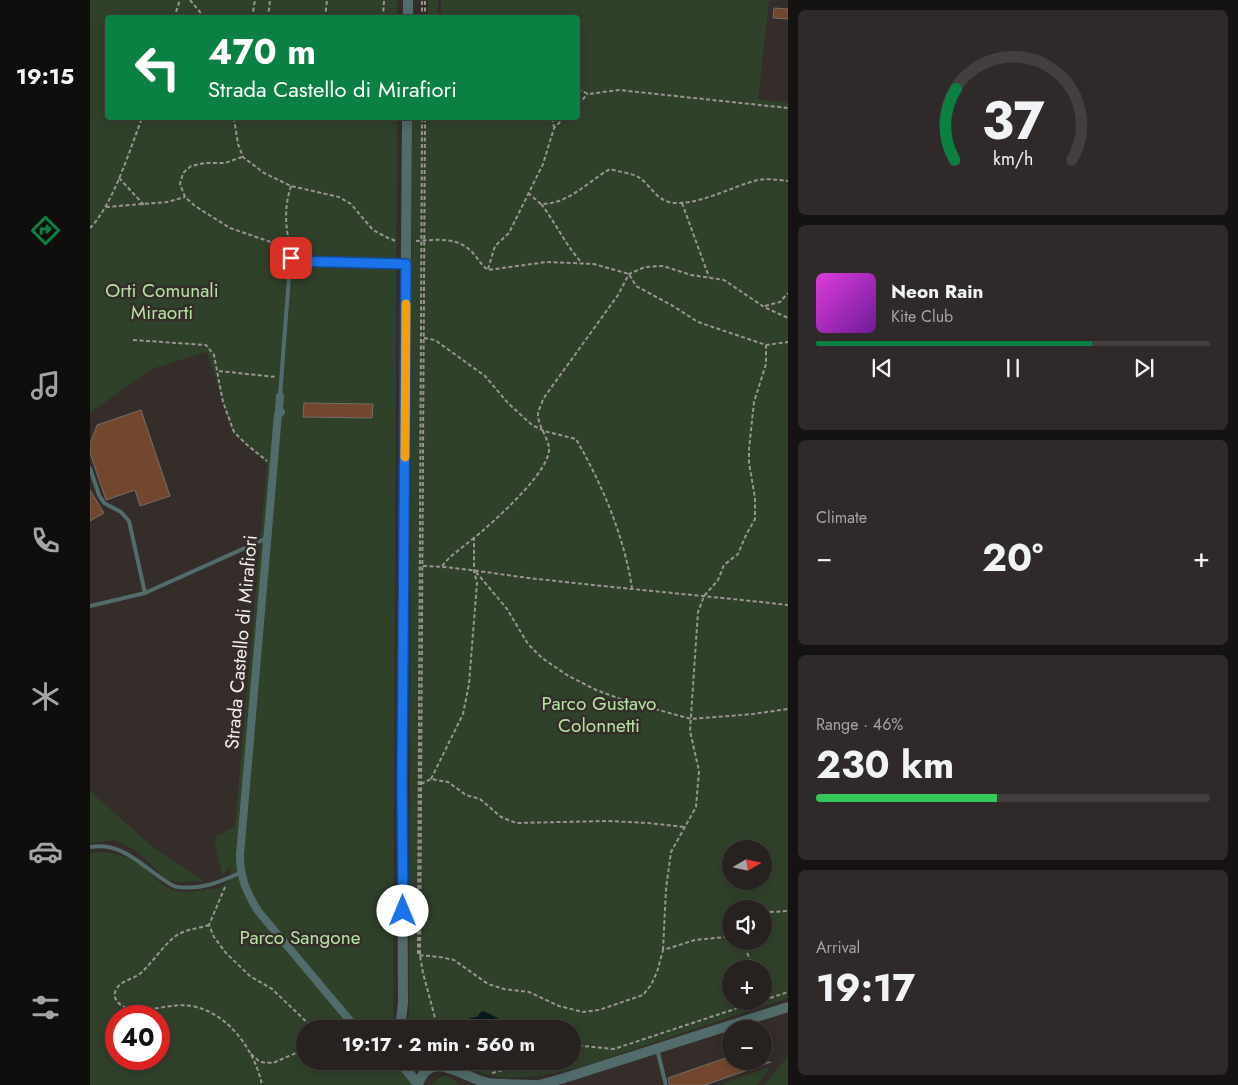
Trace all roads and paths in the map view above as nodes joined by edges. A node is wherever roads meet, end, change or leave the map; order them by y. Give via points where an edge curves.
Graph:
1 (180, 0) edge
2 (190, 0) edge
3 (255, 0) edge
4 (270, 0) edge
5 (326, 0) edge
6 (384, 0) edge
7 (408, 0) edge
8 (424, 0) edge
9 (175, 15) edge
10 (202, 15) edge
11 (252, 15) edge
12 (268, 15) edge
13 (325, 15) edge
14 (383, 15) edge
15 (408, 15) edge
16 (424, 15) edge
17 (580, 90) edge
18 (588, 94) junction
19 (580, 102) edge
20 (788, 108) edge
21 (141, 120) edge
22 (234, 120) edge
23 (407, 120) edge
24 (423, 120) edge
25 (552, 120) edge
26 (562, 120) edge
27 (554, 128) junction
28 (243, 157) junction
29 (118, 178) junction
30 (788, 181) edge
31 (291, 186) junction
32 (528, 193) junction
33 (185, 196) junction
34 (682, 203) junction
35 (540, 204) junction
36 (144, 205) junction
37 (105, 207) junction
38 (90, 228) edge
39 (406, 241) junction
40 (423, 241) junction
41 (406, 264) junction
42 (583, 264) junction
43 (488, 270) junction
44 (628, 274) junction
45 (709, 277) junction
46 (788, 293) edge
47 (764, 306) junction
48 (788, 318) edge
49 (422, 337) junction
50 (132, 340) dead end
51 (788, 342) edge
52 (766, 345) junction
53 (218, 371) junction
54 (281, 377) junction
55 (280, 396) joint
56 (544, 431) junction
57 (274, 463) junction
58 (90, 468) edge
59 (267, 538) junction
60 (474, 538) junction
61 (421, 566) junction
62 (441, 567) junction
63 (474, 571) junction
64 (632, 588) junction
65 (145, 593) junction
66 (704, 596) junction
67 (788, 605) edge
68 (90, 606) edge
69 (788, 709) edge
70 (691, 719) junction
71 (431, 779) junction
72 (420, 784) junction
73 (684, 828) junction
74 (90, 847) edge
75 (240, 873) junction
76 (230, 878) junction
77 (788, 911) edge
78 (772, 912) edge
79 (209, 925) junction
80 (722, 937) edge
81 (663, 950) junction
82 (420, 956) junction
83 (788, 992) edge
84 (772, 997) edge
85 (403, 1003) junction
86 (788, 1007) edge
87 (732, 1010) edge
88 (305, 1020) edge
89 (349, 1020) edge
90 (401, 1020) edge
91 (405, 1020) edge
92 (436, 1020) edge
93 (581, 1046) edge
94 (657, 1049) junction
95 (250, 1053) junction
96 (296, 1053) edge
97 (408, 1070) edge
98 (425, 1070) edge
99 (454, 1070) edge
100 (504, 1070) edge
101 (490, 1074) dead end
102 (464, 1075) junction
103 (262, 1085) edge
104 (418, 1085) edge
105 (468, 1085) edge
106 (537, 1085) edge
107 (666, 1085) edge

1 - 9 path
2 - 10 path
3 - 11 path
4 - 12 path
5 - 13 path
6 - 14 path
7 - 15 street
8 - 16 path
17 - 18 path
18 - 19 path
18 - 20 path via 619,90
21 - 29 path
22 - 28 path
23 - 39 street
24 - 40 path
25 - 27 path
26 - 27 path
27 - 32 path via 543,164
28 - 31 path via 264,173
28 - 33 path via 225,163 191,166 183,173 180,184
29 - 36 path
29 - 37 path
30 - 34 path via 756,180
31 - 33 path via 287,198 286,230 291,250 230,228
31 - 39 path via 340,197 351,204 374,230 399,242
32 - 35 path
32 - 43 path via 509,233 495,246
33 - 36 path
34 - 35 path via 667,202 640,178 610,170 552,204
34 - 45 path
35 - 42 path
36 - 37 path
37 - 38 path
39 - 40 path
39 - 41 street
40 - 43 path via 439,239 461,243
40 - 49 path
41 - 54 lane, Strada Castello di Mirafiori via 292,262
41 - 85 street
42 - 43 path via 547,262
42 - 44 path
44 - 45 path via 645,267 663,266
44 - 52 path via 636,286 698,322
44 - 56 path via 618,295 543,399 538,416
45 - 47 path via 724,280
46 - 47 path via 780,302
47 - 48 path
49 - 56 path via 435,340 485,376 532,425
49 - 61 path
50 - 53 path via 206,345 214,355
51 - 52 path
52 - 66 path via 766,364 754,402 749,449 755,519 738,554 724,565 718,580
53 - 54 path
53 - 57 path via 223,402 234,432 265,460
54 - 55 lane, Strada Castello di Mirafiori
55 - 57 street, Strada Castello di Mirafiori
56 - 60 path via 549,448 545,462 508,509
56 - 64 path via 576,439 584,453 619,536
57 - 59 street, Strada Castello di Mirafiori
58 - 65 lane via 104,503 121,512 129,521
59 - 65 lane
59 - 75 street, Strada Castello di Mirafiori
60 - 62 path
60 - 63 path
61 - 62 path
61 - 72 path
62 - 63 path
63 - 64 path
63 - 70 path via 507,609 528,644 542,658 596,690
63 - 71 path via 477,584 469,684 462,714
64 - 66 path
65 - 68 lane
66 - 67 path
66 - 70 path via 698,612
69 - 70 path
70 - 73 path via 690,730 699,771 696,807
71 - 72 path
71 - 73 path via 448,782 466,795 480,799 501,817 516,823 608,821
72 - 82 path
73 - 81 path via 671,852
74 - 76 lane via 113,847 127,853 175,888 217,884
75 - 76 lane
75 - 89 street, Strada Castello di Mirafiori via 258,911
76 - 79 path
77 - 78 path
79 - 88 path via 226,953
79 - 95 path via 179,934 140,975 124,982 115,996 125,1008 193,1006 215,1015 243,1039
80 - 81 path via 695,940
81 - 82 path via 657,972 643,996 583,1012 559,1006 529,992 488,984 454,960
82 - 92 path
83 - 84 path
85 - 90 street
85 - 91 street
86 - 94 street
87 - 93 path via 614,1049
94 - 106 street
94 - 107 lane
95 - 96 path via 260,1062 274,1062
95 - 103 path
97 - 104 street
98 - 104 street
99 - 102 street
100 - 101 path
102 - 105 street
102 - 106 street via 488,1083

